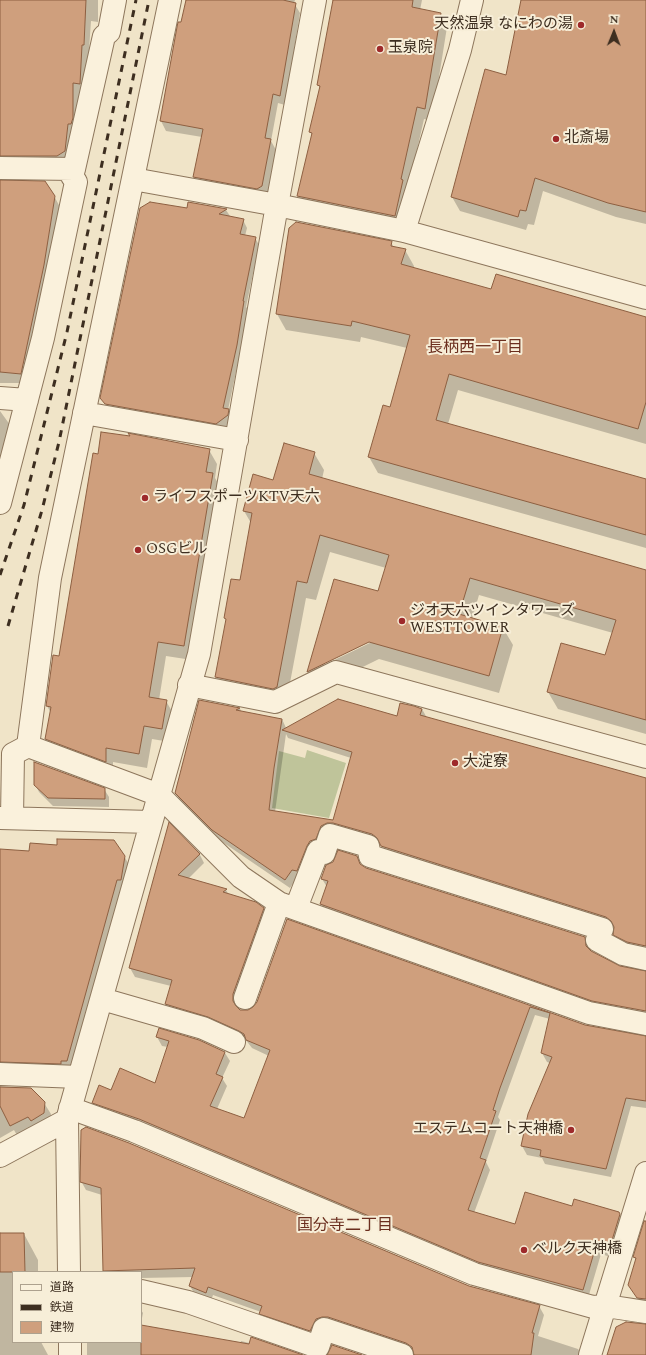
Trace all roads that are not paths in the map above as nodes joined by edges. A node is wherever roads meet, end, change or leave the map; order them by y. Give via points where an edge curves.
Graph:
1 (115, 0) edge
2 (170, 0) edge
3 (315, 0) edge
4 (472, 0) edge
5 (0, 168) edge
6 (74, 169) junction
7 (133, 179) junction
8 (277, 205) junction
9 (404, 231) junction
10 (646, 298) edge
11 (0, 398) edge
12 (27, 400) junction
13 (84, 413) junction
14 (238, 440) junction
15 (2, 490) edge
16 (189, 685) junction
17 (14, 749) edge
18 (646, 757) edge
19 (159, 795) junction
20 (6, 818) edge
21 (151, 822) junction
22 (287, 905) junction
23 (646, 959) edge
24 (245, 998) dead end
25 (102, 999) junction
26 (646, 1024) edge
27 (234, 1042) dead end
28 (0, 1074) edge
29 (79, 1077) junction
30 (69, 1114) junction
31 (0, 1156) edge
32 (646, 1173) edge
33 (69, 1271) edge
34 (142, 1291) edge
35 (606, 1306) junction
36 (646, 1312) edge
37 (70, 1343) edge
38 (376, 1351) edge
39 (70, 1355) edge
40 (402, 1355) edge
41 (590, 1355) edge

1 - 6 street via 109,32 104,36
2 - 7 street
3 - 8 street
4 - 9 street via 460,50
5 - 6 street
6 - 12 street via 72,176 76,182 43,338
7 - 8 street
7 - 13 street
8 - 9 street
8 - 14 street
9 - 10 street
11 - 12 street
12 - 15 street
13 - 14 street
13 - 17 street
14 - 16 street via 199,654
16 - 18 street via 275,702 336,672
16 - 19 street
17 - 19 street
17 - 20 street
19 - 21 street
19 - 22 street via 241,877
20 - 21 street
21 - 25 street
22 - 23 street via 318,851 324,853 330,835 368,846 370,856 602,929 597,940 623,954
22 - 24 street
22 - 26 street via 589,1013
25 - 27 street via 203,1028
25 - 29 street
28 - 29 street
29 - 30 street
30 - 31 street
30 - 33 street
30 - 35 street via 134,1132 474,1274 592,1307
32 - 35 street
34 - 38 street via 188,1302 318,1346 324,1329
35 - 36 street
35 - 41 street
37 - 39 street
38 - 40 street

